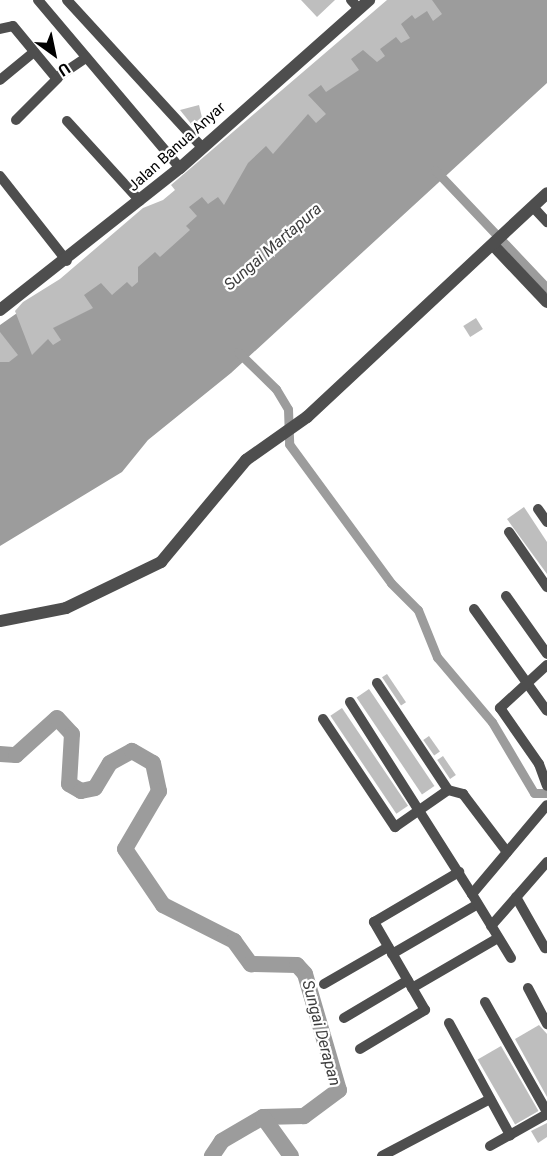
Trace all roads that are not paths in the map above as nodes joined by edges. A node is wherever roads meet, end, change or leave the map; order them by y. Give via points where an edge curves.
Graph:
1 (38, 0) edge
2 (68, 0) edge
3 (369, 0) edge
4 (355, 4) edge
5 (0, 29) edge
6 (33, 52) junction
7 (86, 57) junction
8 (58, 78) junction
9 (0, 80) edge
10 (16, 120) dead end
11 (67, 121) dead end
12 (201, 147) junction
13 (180, 168) junction
14 (0, 176) edge
15 (547, 193) edge
16 (140, 201) junction
17 (533, 207) junction
18 (547, 222) edge
19 (499, 241) junction
20 (67, 261) junction
21 (547, 302) edge
22 (0, 310) edge
23 (538, 508) dead end
24 (547, 522) edge
25 (509, 532) dead end
26 (547, 587) edge
27 (506, 596) dead end
28 (474, 609) dead end
29 (0, 621) edge
30 (547, 654) edge
31 (547, 665) edge
32 (526, 682) junction
33 (377, 684) dead end
34 (350, 702) dead end
35 (547, 711) edge
36 (323, 719) dead end
37 (547, 786) edge
38 (448, 790) junction
39 (547, 806) edge
40 (421, 809) junction
41 (507, 852) junction
42 (544, 865) edge
43 (459, 872) junction
44 (547, 880) edge
45 (472, 894) junction
46 (516, 897) junction
47 (478, 904) junction
48 (491, 926) junction
49 (498, 938) junction
50 (545, 948) dead end
51 (390, 950) junction
52 (511, 958) dead end
53 (324, 984) dead end
54 (410, 984) junction
55 (528, 988) dead end
56 (485, 1002) dead end
57 (344, 1018) dead end
58 (449, 1023) dead end
59 (547, 1024) edge
60 (360, 1049) dead end
61 (490, 1099) junction
62 (547, 1113) edge
63 (510, 1135) junction
64 (490, 1146) dead end
65 (382, 1156) edge

1 - 7 street
2 - 12 street
3 - 4 street, Jalan Banua Anyar
4 - 12 street, Jalan Banua Anyar
5 - 6 street via 11,25
6 - 8 street
6 - 9 street
7 - 8 street
7 - 13 street
8 - 10 street
11 - 16 street
12 - 13 street, Jalan Banua Anyar
13 - 16 street, Jalan Banua Anyar
14 - 20 street
15 - 17 street
16 - 20 street, Jalan Banua Anyar
17 - 18 street
17 - 19 street
19 - 21 street
19 - 29 street via 294,427 246,460 161,562 66,608
20 - 22 street, Jalan Banua Anyar
23 - 24 street
25 - 26 street
27 - 30 street
28 - 32 street
31 - 32 street
32 - 35 street
32 - 37 street via 500,708 539,764
33 - 38 street
34 - 40 street
36 - 40 street via 395,827
38 - 40 street
38 - 41 street via 462,794
39 - 41 street
40 - 43 street
41 - 45 street
42 - 44 street
42 - 46 street
43 - 45 street
43 - 51 street via 374,922
45 - 47 street
46 - 48 street
46 - 50 street
47 - 48 street
47 - 51 street
48 - 49 street
49 - 52 street
49 - 54 street
51 - 53 street
51 - 54 street
54 - 57 street
54 - 60 street via 425,1010
55 - 59 street
56 - 62 street
58 - 61 street
61 - 63 street
61 - 65 street
62 - 63 street
63 - 64 street

